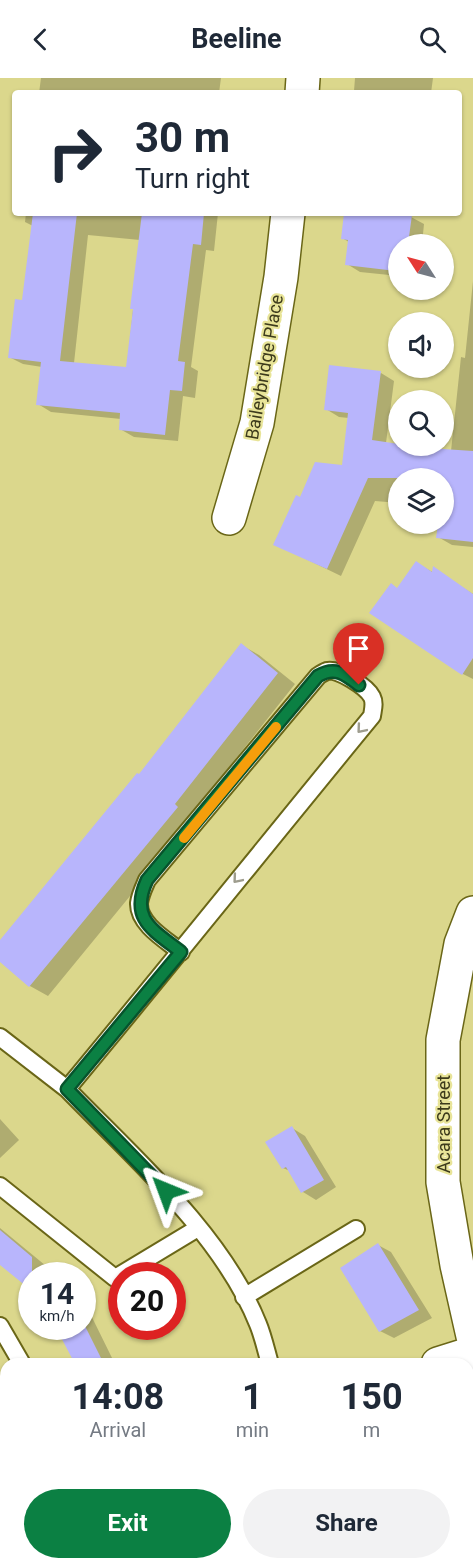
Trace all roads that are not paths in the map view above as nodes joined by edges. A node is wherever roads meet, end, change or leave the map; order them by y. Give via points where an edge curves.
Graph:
1 (288, 216) edge
2 (229, 518) dead end
3 (473, 913) edge
4 (181, 952) junction
5 (0, 1036) edge
6 (67, 1089) junction
7 (0, 1186) edge
8 (198, 1228) junction
9 (356, 1229) dead end
10 (244, 1297) junction
11 (0, 1326) edge
12 (473, 1336) edge
13 (473, 1353) edge
14 (19, 1358) edge
15 (268, 1358) edge
16 (457, 1358) edge

1 - 2 street, Baileybridge Place via 257,423
3 - 12 street, Acara Street via 461,944 443,1040 443,1182
4 -> 4 lane via 145,920 139,903 147,880 318,676 327,671 348,677 370,693 372,716
4 - 6 lane
5 - 6 lane
6 - 8 lane
7 - 8 lane via 116,1278
8 - 10 lane via 231,1271
9 - 10 lane
10 - 15 lane via 258,1324
11 - 14 lane
13 - 16 street

